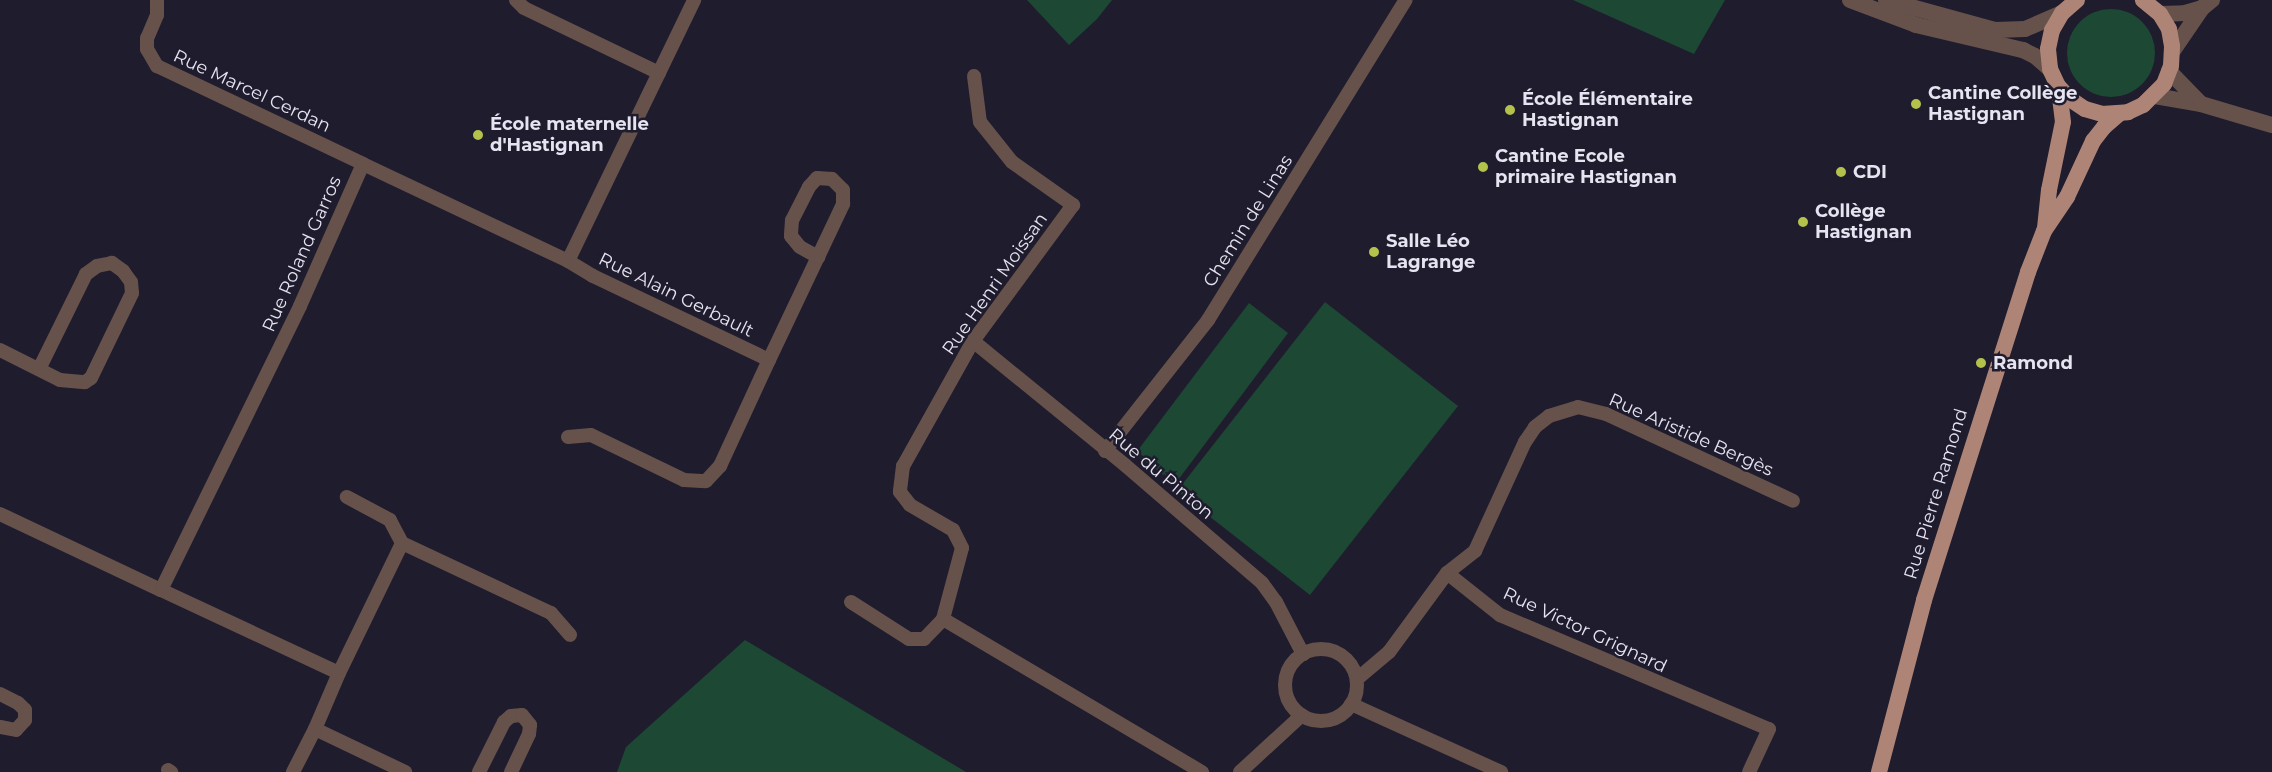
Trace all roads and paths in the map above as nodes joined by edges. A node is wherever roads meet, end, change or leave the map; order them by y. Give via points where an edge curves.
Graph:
1 (157, 0) edge
2 (516, 0) edge
3 (694, 0) edge
4 (1406, 0) edge
5 (1851, 0) edge
6 (1886, 0) edge
7 (2071, 4) edge
8 (2150, 4) edge
9 (2207, 4) edge
10 (2172, 52) junction
11 (2050, 69) junction
12 (2169, 71) junction
13 (659, 73) junction
14 (974, 76) dead end
15 (2058, 86) junction
16 (2155, 96) junction
17 (2201, 104) junction
18 (2120, 113) junction
19 (2272, 125) edge
20 (363, 164) junction
21 (2044, 231) junction
22 (818, 257) junction
23 (568, 261) junction
24 (973, 341) junction
25 (0, 350) edge
26 (769, 360) junction
27 (39, 369) junction
28 (568, 437) dead end
29 (1105, 451) junction
30 (347, 497) dead end
31 (1793, 501) dead end
32 (0, 514) edge
33 (402, 543) junction
34 (1448, 573) junction
35 (161, 590) junction
36 (851, 602) dead end
37 (943, 619) junction
38 (570, 635) dead end
39 (1303, 654) junction
40 (339, 673) junction
41 (1357, 679) junction
42 (0, 694) edge
43 (1351, 704) junction
44 (1302, 715) junction
45 (0, 727) edge
46 (315, 729) junction
47 (293, 772) edge
48 (405, 772) edge
49 (479, 772) edge
50 (511, 772) edge
51 (1202, 772) edge
52 (1240, 772) edge
53 (1501, 772) edge
54 (1749, 772) edge
55 (1879, 772) edge

1 - 20 street, Rue Marcel Cerdan via 147,49 157,66
2 - 13 street via 524,8
3 - 13 street
4 - 29 street, Chemin de Linas via 1208,320
5 - 11 street via 1916,25 2023,50
6 - 7 street via 1995,30 2025,29
7 - 11 main road via 2052,30 2048,49
8 - 9 street via 2185,13
8 - 10 main road via 2169,29
9 - 10 street
10 - 12 main road
11 - 15 main road
12 - 16 main road
12 - 17 street
13 - 23 street
14 - 24 street, Rue Henri Moissan via 980,122 1012,162 1073,205
15 - 18 main road via 2085,109 2102,114
15 - 21 main road, Rue Pierre Ramond via 2063,122
16 - 17 street
16 - 18 main road
17 - 19 street
18 - 21 main road, Rue Pierre Ramond via 2094,141 2067,197
20 - 23 street, Rue Roland Garros
20 - 35 street, Rue Roland Garros via 300,306
21 - 55 main road, Rue Pierre Ramond via 1995,371 1924,600
22 - 22 street, Rue Alain Gerbault via 843,204 843,190 832,179 818,178 809,187 792,220 791,236 800,247
22 - 26 street, Rue Alain Gerbault
23 - 26 street, Rue Alain Gerbault
24 - 29 street, Rue du Pinton
24 - 37 street, Rue Henri Moissan via 903,466 900,492 910,506 953,530 962,548
25 - 27 street
26 - 28 street, Rue Alain Gerbault via 720,466 706,481 684,480 591,435
27 - 27 street via 60,380 85,382 91,378 132,293 131,282 123,271 112,263 97,266 86,274
29 - 39 street, Rue du Pinton via 1262,583
30 - 33 street via 390,519
31 - 34 street, Rue Aristide Bergès via 1606,414 1578,407 1549,416 1535,427 1475,551
32 - 35 street
33 - 38 street via 551,613
33 - 40 street
34 - 41 street via 1389,652
34 - 54 street, Rue Victor Grignard via 1500,615 1769,729
35 - 40 street
36 - 37 street via 909,639 924,639
37 - 51 street
39 - 41 street via 1322,649 1341,654
39 - 44 street via 1294,661 1285,683 1292,705
40 - 46 street
41 - 43 street
42 - 45 street via 25,710 25,720 16,730
43 - 44 street via 1322,721
43 - 53 street
44 - 52 street
46 - 47 street
46 - 48 street
49 - 50 street via 504,722 511,716 522,715 530,725 529,734

